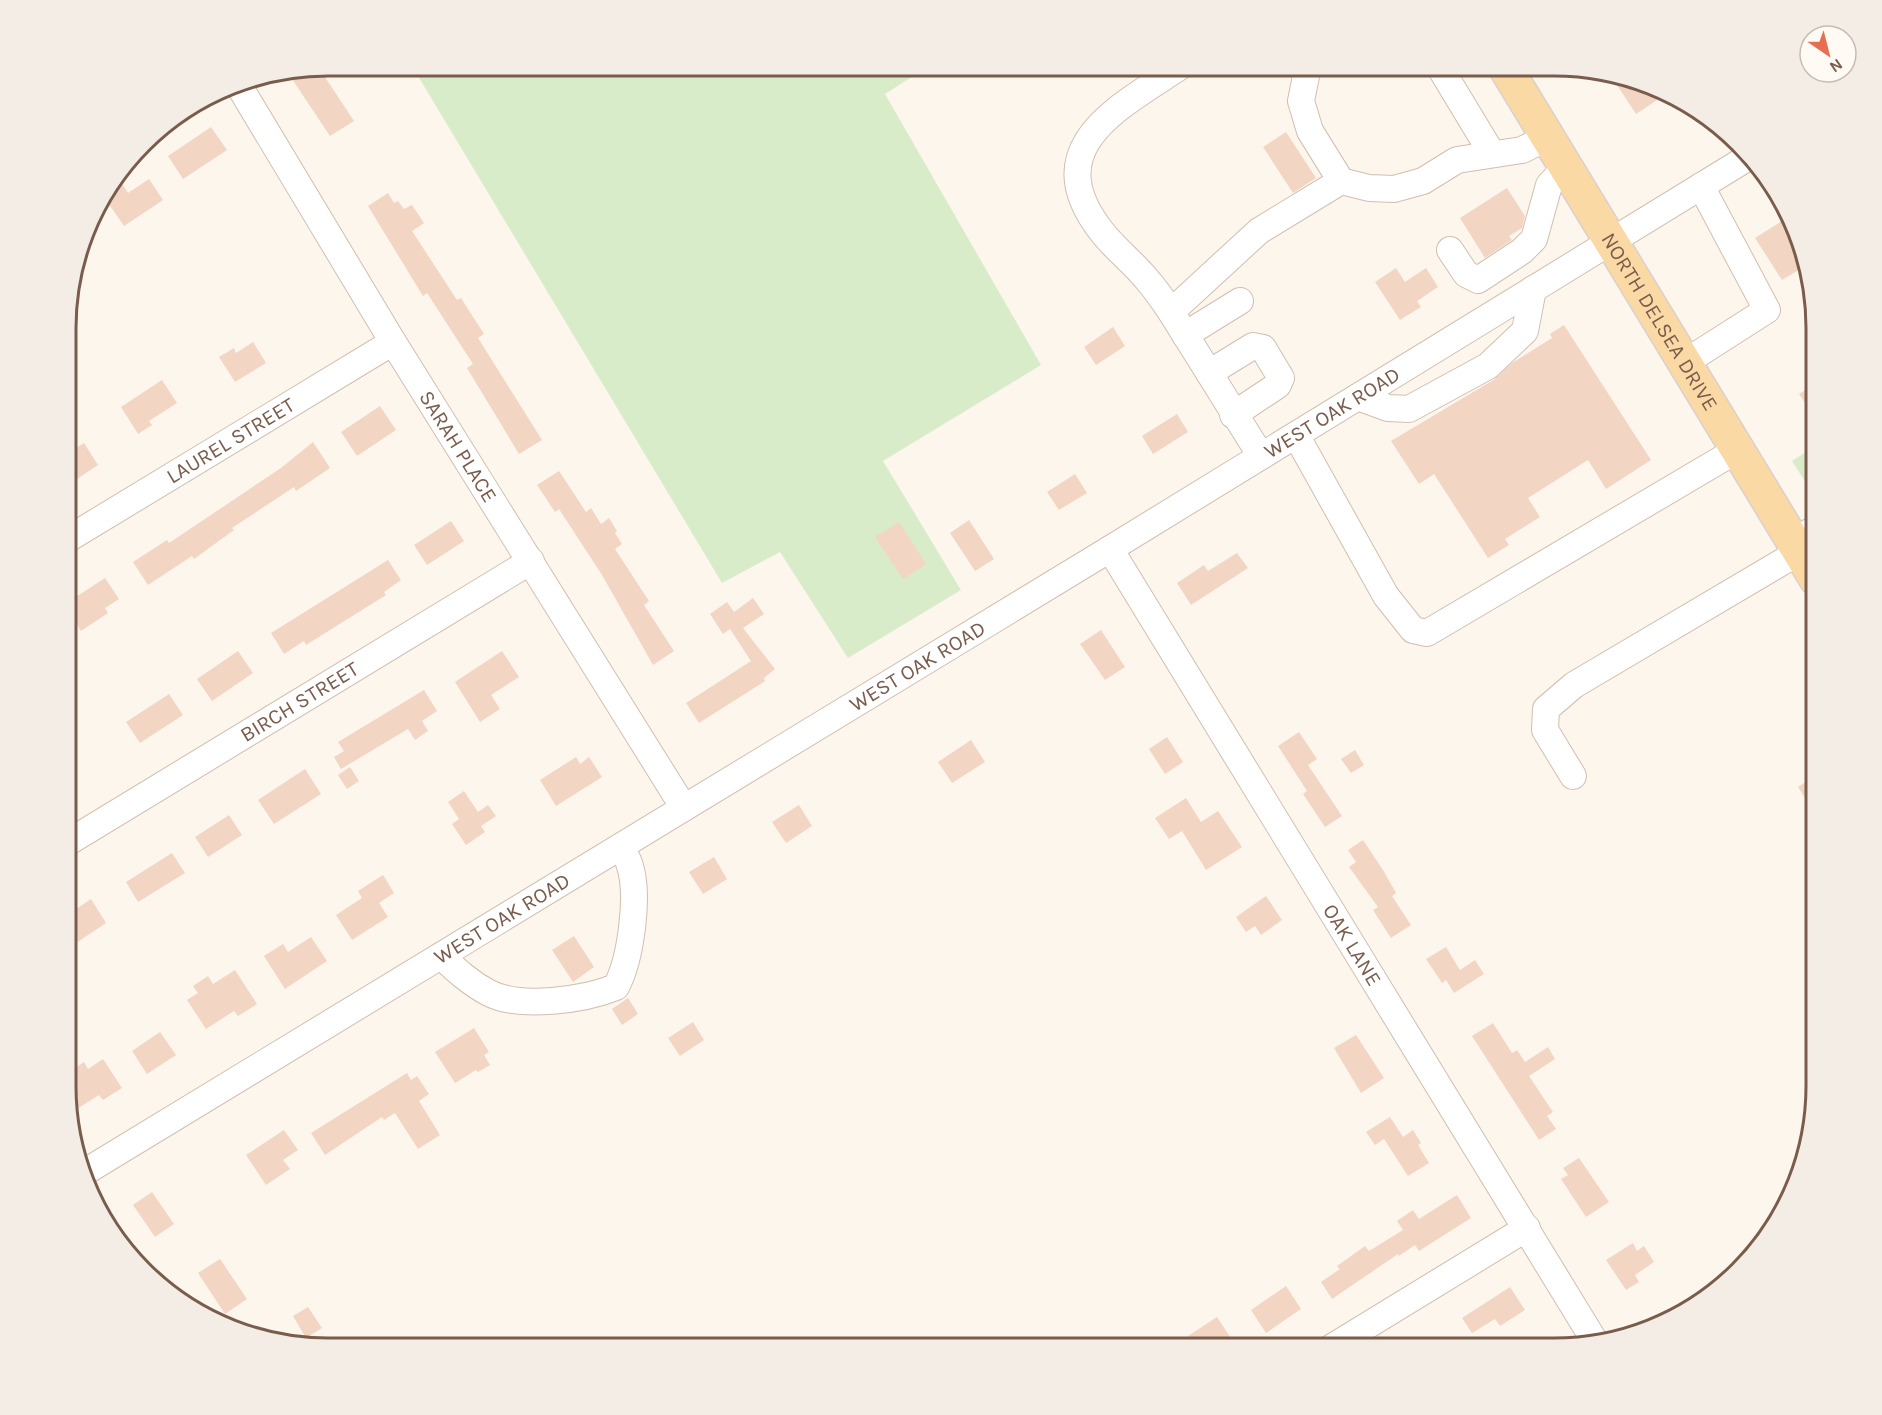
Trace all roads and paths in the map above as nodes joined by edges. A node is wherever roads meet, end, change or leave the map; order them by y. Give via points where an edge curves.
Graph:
1 (1164, 77) edge
2 (1306, 77) edge
3 (1446, 77) edge
4 (1512, 77) edge
5 (243, 92) edge
6 (1548, 137) junction
7 (1491, 152) junction
8 (1742, 161) edge
9 (1565, 168) junction
10 (1341, 181) junction
11 (1701, 186) junction
12 (1610, 242) junction
13 (1450, 250) dead end
14 (1533, 289) junction
15 (1240, 301) dead end
16 (1171, 312) junction
17 (1185, 335) junction
18 (393, 342) junction
19 (1684, 363) junction
20 (1209, 373) junction
21 (1358, 397) junction
22 (1233, 415) junction
23 (1296, 435) junction
24 (1737, 450) junction
25 (1261, 456) junction
26 (76, 534) edge
27 (1803, 540) edge
28 (1110, 549) junction
29 (531, 561) junction
30 (1573, 776) dead end
31 (684, 808) junction
32 (76, 838) edge
33 (620, 847) junction
34 (441, 956) junction
35 (91, 1169) edge
36 (1527, 1228) junction
37 (1591, 1335) edge
38 (1347, 1338) edge

1 - 16 street via 1111,112 1088,138 1078,167 1080,189 1101,231
2 - 10 street via 1301,101 1310,131
3 - 7 street
4 - 6 main road, NORTH DELSEA DRIVE
5 - 18 street, SARAH PLACE
6 - 7 street via 1522,150
6 - 9 main road, NORTH DELSEA DRIVE
7 - 10 street via 1457,160 1423,182 1394,189
8 - 11 street, WEST OAK ROAD
9 - 12 main road, NORTH DELSEA DRIVE
9 - 13 street via 1549,185 1534,238 1522,251 1479,280 1466,274
10 - 16 street via 1258,231
11 - 12 street, WEST OAK ROAD
11 - 19 street via 1767,310
12 - 14 street, WEST OAK ROAD
12 - 19 main road, NORTH DELSEA DRIVE
14 - 21 street, WEST OAK ROAD
14 - 21 street via 1525,331 1488,366 1409,409 1388,408
15 - 17 street
16 - 17 street
17 - 20 street
18 - 26 street, LAUREL STREET
18 - 29 street, SARAH PLACE
19 - 24 main road, NORTH DELSEA DRIVE
20 - 22 street
20 - 22 street via 1253,346 1263,348 1281,378 1278,385
21 - 23 street, WEST OAK ROAD
22 - 25 street
23 - 24 street via 1386,596 1413,630 1427,633
23 - 25 street, WEST OAK ROAD
24 - 27 main road, NORTH DELSEA DRIVE
25 - 28 street, WEST OAK ROAD
27 - 30 street via 1574,685 1546,709 1545,730
28 - 31 street, WEST OAK ROAD
28 - 36 street, OAK LANE
29 - 31 street, SARAH PLACE
29 - 32 street, BIRCH STREET
31 - 33 street, WEST OAK ROAD
33 - 34 street, WEST OAK ROAD
33 - 34 street via 634,880 631,940 616,987 576,997 518,1001 490,994
34 - 35 street, WEST OAK ROAD
36 - 37 street, OAK LANE
36 - 38 street

